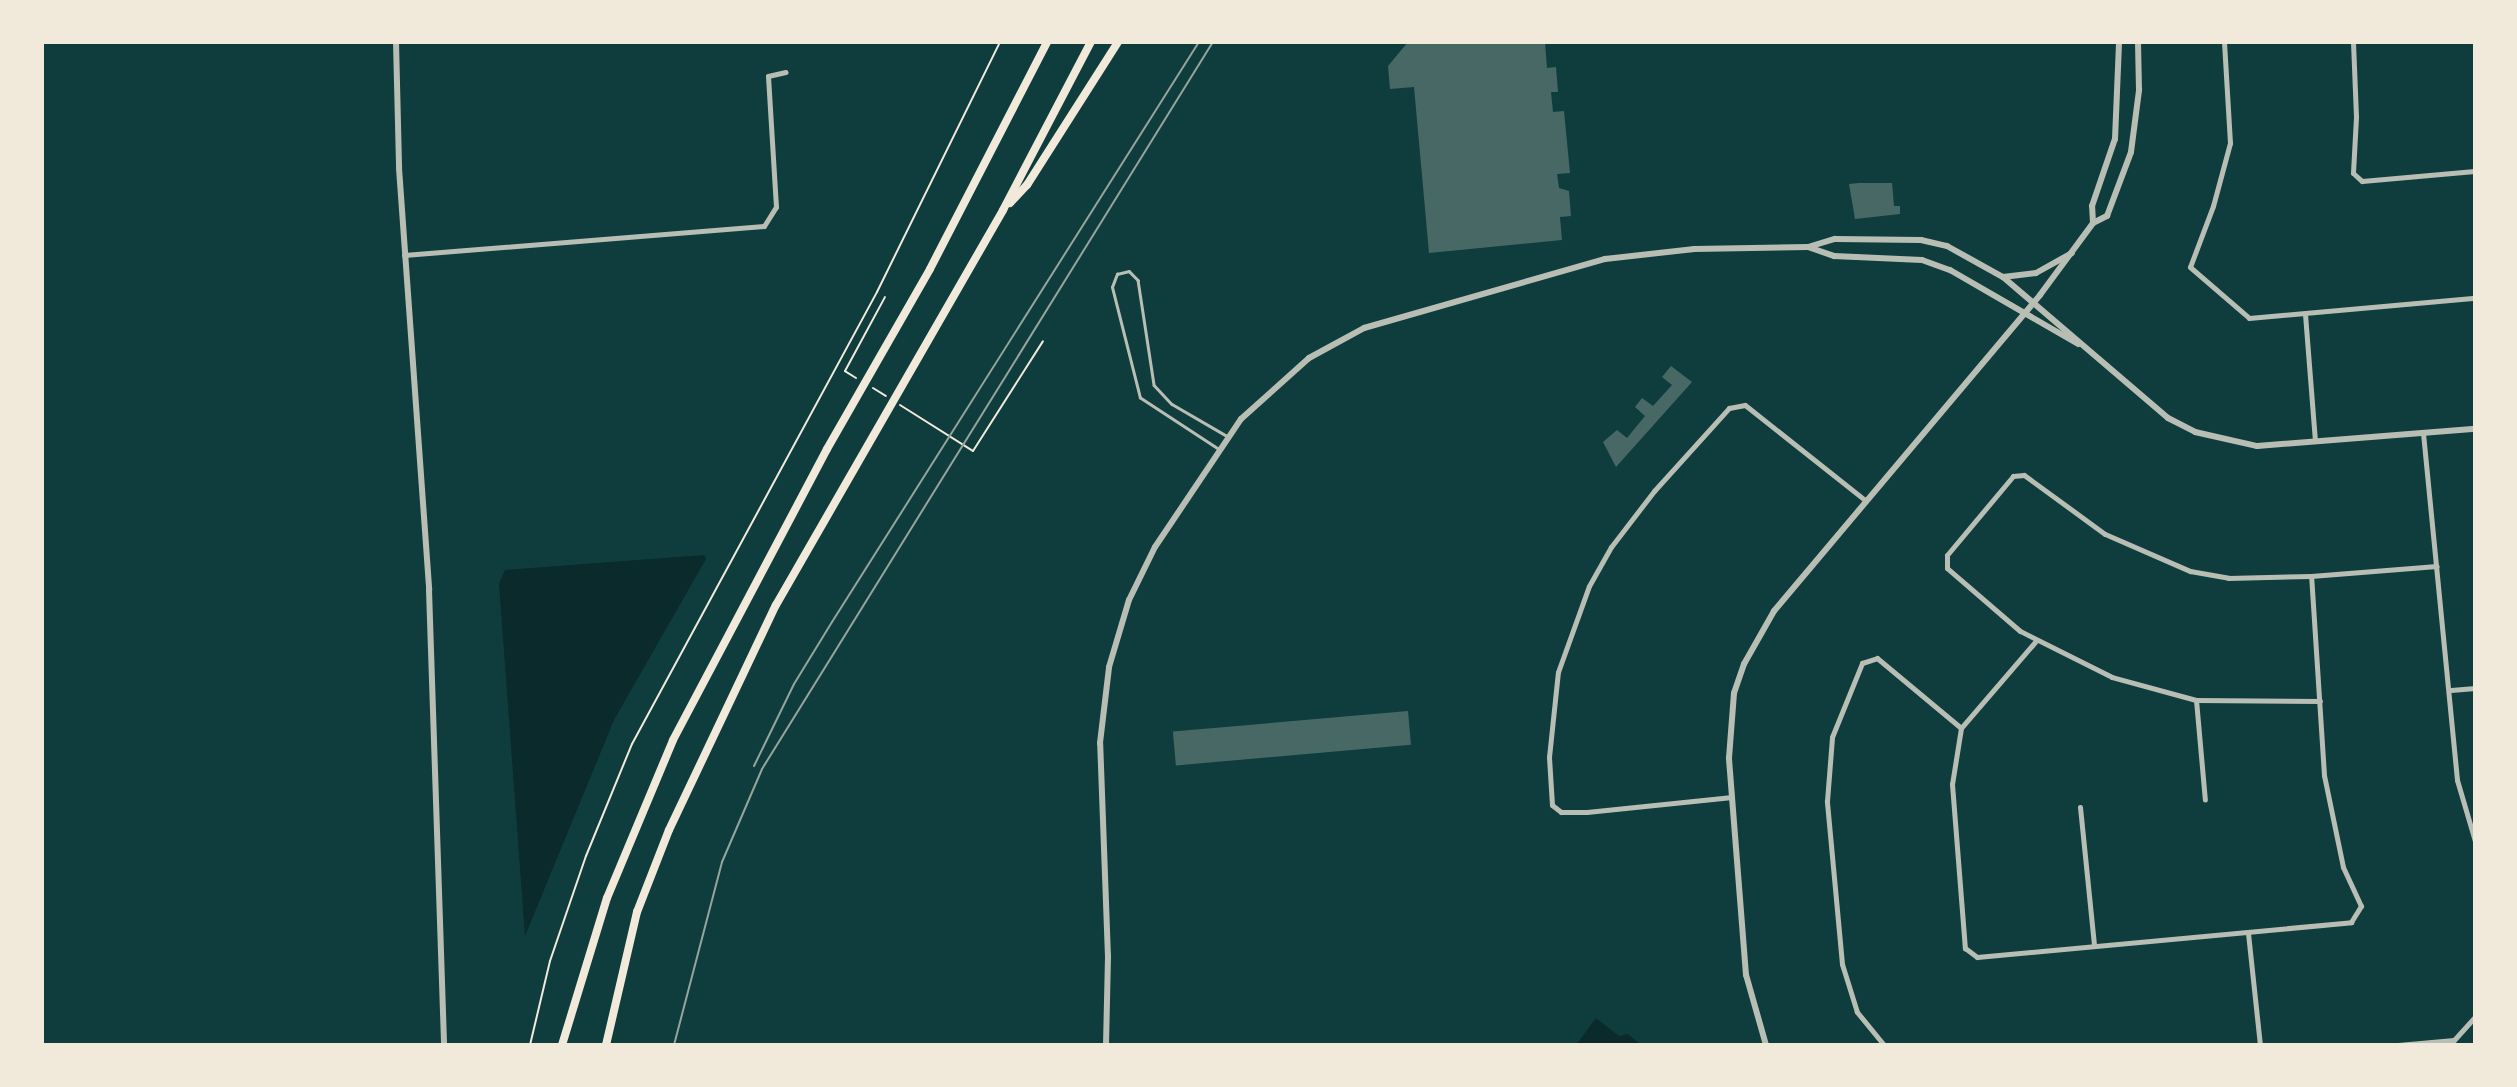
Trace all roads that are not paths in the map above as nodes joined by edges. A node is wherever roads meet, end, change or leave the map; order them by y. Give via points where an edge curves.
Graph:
1 (396, 42) edge
2 (1047, 42) edge
3 (1091, 42) edge
4 (1118, 42) edge
5 (2119, 42) edge
6 (2138, 42) edge
7 (2224, 42) edge
8 (2353, 42) edge
9 (786, 72) dead end
10 (2475, 172) edge
11 (1003, 210) junction
12 (2093, 223) junction
13 (1808, 247) junction
14 (2076, 251) junction
15 (404, 255) junction
16 (2003, 277) junction
17 (2475, 298) edge
18 (2034, 303) junction
19 (2024, 314) junction
20 (2305, 314) junction
21 (2080, 345) junction
22 (2475, 429) edge
23 (2423, 433) junction
24 (1227, 436) junction
25 (2315, 440) junction
26 (1218, 449) junction
27 (1866, 501) junction
28 (2437, 566) junction
29 (2311, 576) junction
30 (2035, 642) junction
31 (2475, 688) edge
32 (2451, 690) junction
33 (2196, 701) junction
34 (2320, 701) junction
35 (1961, 728) junction
36 (1731, 797) junction
37 (2205, 800) dead end
38 (2080, 807) dead end
39 (2475, 841) edge
40 (2248, 933) junction
41 (2094, 945) junction
42 (2475, 1017) edge
43 (444, 1045) edge
44 (562, 1045) edge
45 (606, 1045) edge
46 (1106, 1045) edge
47 (1766, 1045) edge
48 (1884, 1045) edge
49 (2260, 1045) edge
50 (2398, 1045) edge

1 - 15 street
2 - 44 main road via 930,269 827,449 673,740 607,898
3 - 11 main road
4 - 11 main road via 1027,185
5 - 12 street via 2115,139 2092,206
6 - 12 street via 2131,152 2107,216
7 - 20 street via 2230,143 2190,267 2249,318
8 - 10 street via 2353,173 2362,181
9 - 15 street via 768,76 776,207 764,226
11 - 45 main road via 770,617 669,830 637,912
12 - 14 street
13 - 16 street via 1835,239 1921,240 1977,260
13 - 19 street via 1834,256 1922,260 1987,289
13 - 24 street via 1694,249 1605,259 1411,312 1364,328 1309,358 1264,394
14 - 16 street via 2036,273
14 - 18 street
15 - 43 street via 429,590
16 - 18 street
17 - 20 street
18 - 19 street
18 - 21 street via 2068,329
19 - 21 street
19 - 27 street
20 - 25 street
21 - 25 street via 2168,418 2195,432 2257,446
22 - 23 street
23 - 25 street
23 - 28 street
24 - 26 street
24 - 26 lane via 1162,396 1151,375 1139,280 1123,271 1117,274 1112,287 1135,387 1150,407
26 - 46 street via 1136,582 1109,667 1100,743 1108,957
27 - 36 street via 1774,611 1748,655 1734,692 1729,728
27 - 36 street via 1745,405 1730,408 1611,547 1580,606 1558,672 1551,714 1552,805 1560,812 1587,812
28 - 29 street
28 - 32 street
29 - 30 street via 2228,578 2190,571 2105,534 2024,475 2013,476 1947,555 1947,568
29 - 34 street
30 - 33 street via 2112,677
30 - 35 street
31 - 32 street
32 - 39 street via 2460,801
33 - 34 street
33 - 37 street
34 - 40 street via 2324,775 2334,829 2343,867 2361,906 2351,922
35 - 41 street via 1952,784 1965,948 1977,957
35 - 48 street via 1877,658 1862,663 1832,737 1827,801 1842,964 1857,1012
36 - 47 street via 1746,975
38 - 41 street
40 - 41 street
40 - 49 street
42 - 50 street via 2454,1040

